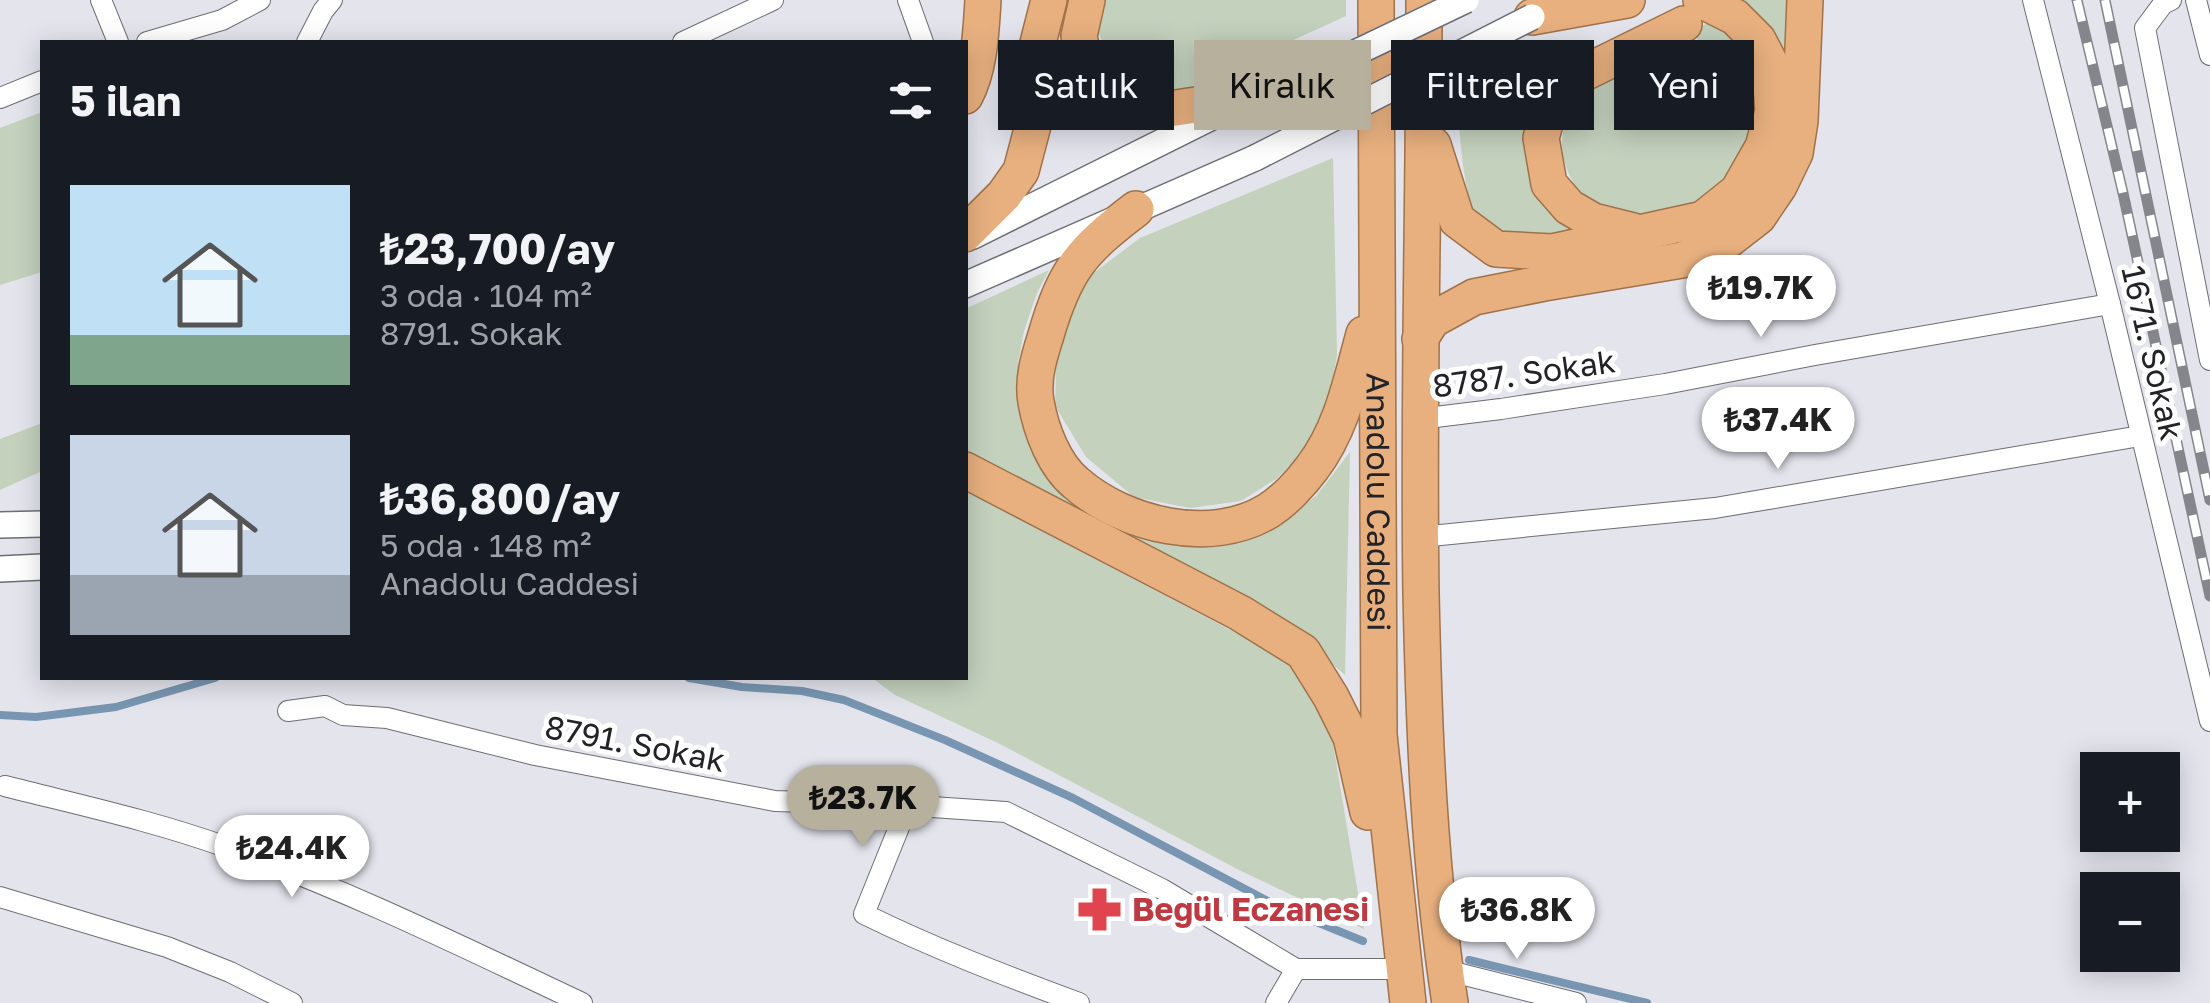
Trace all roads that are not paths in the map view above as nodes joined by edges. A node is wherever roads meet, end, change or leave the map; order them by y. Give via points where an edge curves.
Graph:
1 (102, 0) edge
2 (260, 0) edge
3 (332, 0) edge
4 (773, 0) edge
5 (908, 0) edge
6 (983, 0) edge
7 (1049, 0) edge
8 (1087, 0) edge
9 (1376, 0) edge
10 (1424, 0) edge
11 (1466, 0) edge
12 (1572, 0) edge
13 (1627, 0) edge
14 (1805, 0) edge
15 (2033, 0) edge
16 (2171, 0) edge
17 (2196, 0) edge
18 (1692, 12) edge
19 (1532, 17) junction
20 (117, 40) edge
21 (154, 40) edge
22 (308, 40) edge
23 (687, 40) edge
24 (922, 40) edge
25 (1424, 40) edge
26 (1371, 45) edge
27 (2210, 56) edge
28 (40, 82) edge
29 (968, 91) edge
30 (0, 98) edge
31 (1194, 105) edge
32 (1194, 125) edge
33 (1424, 130) edge
34 (1429, 130) edge
35 (1136, 209) junction
36 (968, 233) edge
37 (1644, 233) junction
38 (968, 235) edge
39 (968, 283) edge
40 (1376, 295) junction
41 (2110, 304) junction
42 (1420, 339) junction
43 (2210, 360) edge
44 (1419, 419) junction
45 (2140, 436) junction
46 (968, 472) edge
47 (40, 524) edge
48 (0, 525) edge
49 (1420, 536) junction
50 (40, 568) edge
51 (0, 569) edge
52 (288, 712) dead end
53 (2210, 721) edge
54 (6, 786) dead end
55 (908, 806) junction
56 (0, 897) edge
57 (1296, 969) junction
58 (1405, 986) edge
59 (1447, 987) edge
60 (292, 1003) edge
61 (582, 1003) edge
62 (1079, 1003) edge
63 (1276, 1003) edge
64 (1576, 1003) edge

1 - 20 street
2 - 21 street via 222,20
3 - 22 street
4 - 23 street
5 - 24 street
6 - 29 highway
7 - 36 highway via 1036,51 1036,114 1021,171
8 - 31 highway via 1079,36 1084,61 1102,82 1156,111
9 - 40 highway, Anadolu Caddesi
10 - 25 highway, Anadolu Caddesi
11 - 26 street, bridge
12 - 19 street
13 - 19 highway
14 - 42 highway via 1795,153 1758,218 1682,260 1474,298 1432,320
15 - 41 street, 1671. Sokak
16 - 43 street via 2145,28
17 - 27 street
18 - 37 highway via 1736,18 1758,40 1768,61 1773,111 1763,147 1738,191 1703,219
18 - 37 highway via 1554,96 1541,138 1549,184 1569,207 1593,221
19 - 35 street, bridge via 1255,158
28 - 30 street
32 - 38 street
33 - 42 highway, Anadolu Caddesi
34 - 37 highway via 1457,220 1496,250 1552,252
35 - 39 street
35 - 40 highway via 1077,261 1060,290 1036,368 1036,401 1058,462 1102,503 1131,516 1205,528 1238,523 1285,497 1338,426
40 - 58 highway, Anadolu Caddesi via 1379,735
41 - 44 street, 8787. Sokak via 1665,384
41 - 45 street, 1671. Sokak
42 - 44 highway, Anadolu Caddesi
44 - 49 highway, Anadolu Caddesi
45 - 49 street via 1716,508
45 - 53 street, 1671. Sokak
46 - 58 highway via 1303,652 1351,737
47 - 48 street
49 - 59 highway, Anadolu Caddesi via 1430,848
50 - 51 street
52 - 55 street, 8791. Sokak via 325,706 775,801
54 - 61 street via 227,847 445,937
55 - 57 street, 8791. Sokak via 1006,812 1162,888
55 - 62 street via 864,914
56 - 60 street via 166,947
57 - 58 street
57 - 63 street
59 - 64 street

